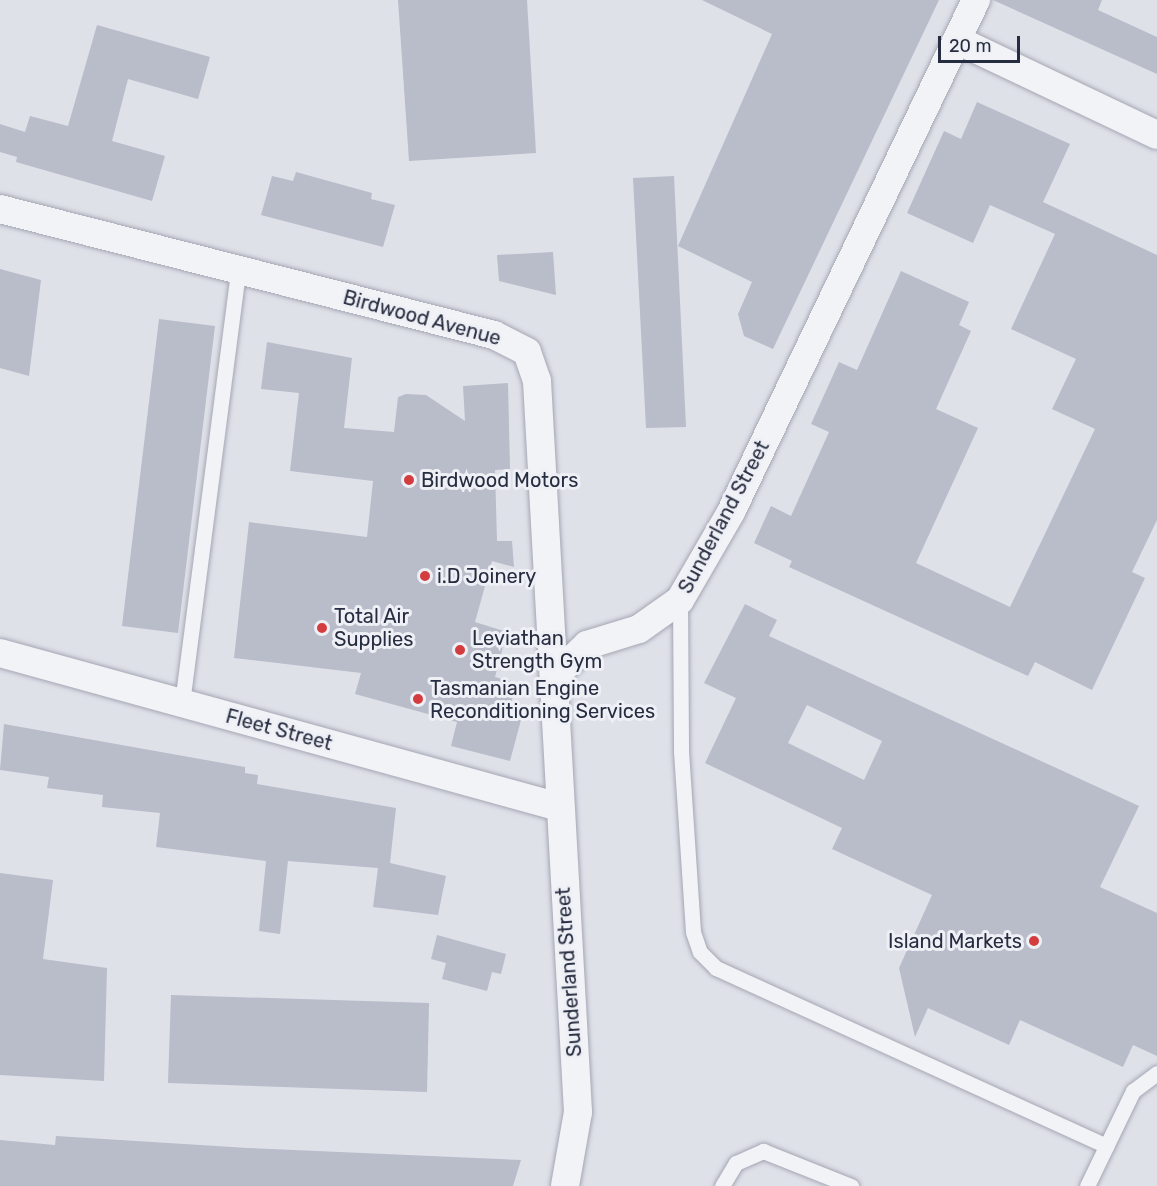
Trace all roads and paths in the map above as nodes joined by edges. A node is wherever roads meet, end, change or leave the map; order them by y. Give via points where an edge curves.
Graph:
1 (976, 0) edge
2 (957, 40) junction
3 (1157, 135) edge
4 (0, 209) edge
5 (238, 270) junction
6 (680, 600) junction
7 (0, 652) edge
8 (556, 675) junction
9 (182, 703) junction
10 (559, 807) junction
11 (1157, 1073) edge
12 (1106, 1146) junction
13 (565, 1186) edge
14 (722, 1186) edge
15 (851, 1186) edge
16 (1087, 1186) edge

1 - 2 street, Sunderland Street
2 - 3 street
2 - 6 street, Sunderland Street via 731,512
4 - 5 street, Birdwood Avenue
5 - 8 street, Birdwood Avenue via 494,335 527,352 537,381
5 - 9 lane
6 - 8 street, Sunderland Street via 639,629 587,645
6 - 12 lane via 681,751 693,932 700,952 716,969
7 - 9 street, Fleet Street
8 - 10 street, Sunderland Street
9 - 10 street, Fleet Street
10 - 13 street, Sunderland Street via 578,1112
11 - 12 lane via 1133,1091
12 - 16 lane
14 - 15 lane via 736,1163 763,1151

